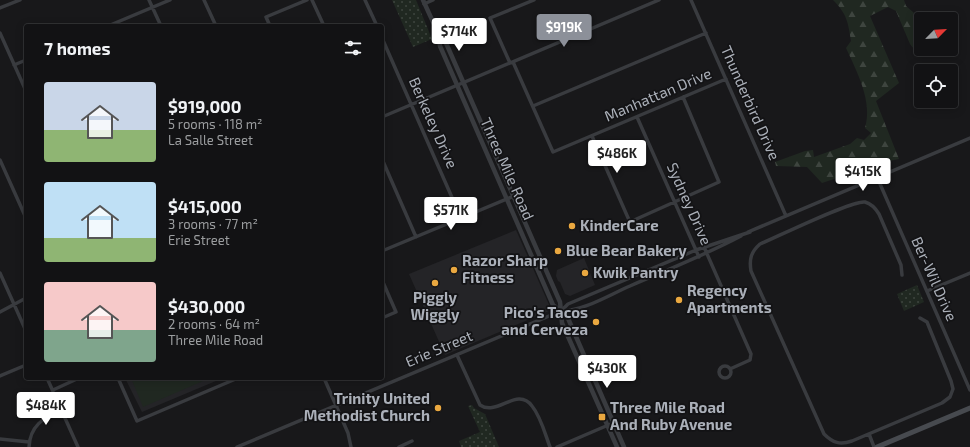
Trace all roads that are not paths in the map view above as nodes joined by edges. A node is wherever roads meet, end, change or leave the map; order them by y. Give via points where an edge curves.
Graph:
1 (20, 0) edge
2 (149, 0) edge
3 (170, 0) edge
4 (204, 0) edge
5 (306, 0) edge
6 (312, 0) edge
7 (366, 0) edge
8 (433, 0) edge
9 (534, 0) edge
10 (659, 0) edge
11 (691, 0) edge
12 (424, 2) edge
13 (152, 7) junction
14 (0, 8) edge
15 (113, 24) edge
16 (159, 24) edge
17 (215, 24) edge
18 (269, 24) edge
19 (323, 24) edge
20 (376, 24) edge
21 (0, 33) edge
22 (438, 33) junction
23 (706, 33) junction
24 (384, 43) edge
25 (24, 61) edge
26 (512, 62) junction
27 (14, 65) junction
28 (726, 79) junction
29 (463, 82) junction
30 (457, 85) junction
31 (24, 87) edge
32 (683, 98) junction
33 (411, 104) junction
34 (533, 106) junction
35 (384, 116) edge
36 (637, 117) junction
37 (592, 136) junction
38 (970, 138) edge
39 (0, 160) edge
40 (384, 164) edge
41 (876, 177) junction
42 (514, 196) junction
43 (507, 199) junction
44 (675, 203) junction
45 (24, 214) edge
46 (786, 216) junction
47 (461, 218) junction
48 (750, 232) junction
49 (416, 237) junction
50 (704, 247) junction
51 (384, 250) edge
52 (696, 250) junction
53 (707, 253) junction
54 (699, 256) junction
55 (0, 273) edge
56 (970, 273) edge
57 (902, 275) dead end
58 (633, 276) junction
59 (636, 283) junction
60 (384, 285) edge
61 (602, 290) junction
62 (927, 291) junction
63 (605, 297) junction
64 (24, 299) edge
65 (14, 305) junction
66 (561, 311) junction
67 (0, 312) edge
68 (384, 317) edge
69 (920, 318) dead end
70 (24, 327) edge
71 (457, 355) junction
72 (24, 366) edge
73 (730, 369) dead end
74 (0, 376) edge
75 (48, 380) edge
76 (74, 380) edge
77 (119, 380) edge
78 (233, 380) edge
79 (325, 380) edge
80 (52, 390) junction
81 (970, 390) edge
82 (336, 405) junction
83 (970, 408) edge
84 (61, 410) junction
85 (610, 424) junction
86 (869, 434) junction
87 (0, 439) edge
88 (29, 442) junction
89 (250, 442) junction
90 (412, 442) dead end
91 (29, 447) edge
92 (78, 447) edge
93 (237, 447) edge
94 (252, 447) edge
95 (351, 447) edge
96 (399, 447) edge
97 (550, 447) edge
98 (557, 447) edge
99 (617, 447) edge
100 (624, 447) edge
101 (875, 447) edge

1 - 14 street
2 - 13 street
3 - 13 street
4 - 17 street
5 - 18 street via 266,17
6 - 19 street
7 - 20 street
8 - 12 street
9 - 26 street via 490,18
10 - 26 street
11 - 23 street, Thunderbird Drive
12 - 22 street, Three Mile Road
13 - 15 street
13 - 16 street
21 - 27 street
22 - 29 street, Three Mile Road via 446,43
22 - 30 street, Three Mile Road via 440,46
23 - 28 street, Thunderbird Drive
23 - 34 street
24 - 33 street, Berkeley Drive
25 - 27 street
26 - 29 street
26 - 34 street
27 - 31 street
28 - 32 street, Manhattan Drive
28 - 46 street, Thunderbird Drive
29 - 30 street
29 - 42 street, Three Mile Road
30 - 33 street
30 - 43 street, Three Mile Road
32 - 36 street, Manhattan Drive
32 - 44 street via 719,180 718,183
33 - 35 street
33 - 47 street, Berkeley Drive
34 - 37 street, Manhattan Drive via 553,152
36 - 37 street, Manhattan Drive
36 - 44 street, Sydney Drive
37 - 44 street via 630,221
38 - 41 street, Erie Street
39 - 45 street
40 - 49 street
41 - 46 street, Erie Street
41 - 62 street, Ber-Wil Drive
42 - 43 street
42 - 66 street, Three Mile Road via 560,302
43 - 47 street
43 - 66 street, Three Mile Road via 553,305
44 - 52 street, Sydney Drive
46 - 48 street, Erie Street
47 - 49 street
48 - 50 street, Erie Street
48 - 53 street, Erie Street
49 - 51 street
50 - 52 street, Erie Street
50 - 53 street
52 - 54 street, Sydney Drive
52 - 58 street, Erie Street
53 - 54 street, Erie Street
53 - 73 street via 751,354 750,360
54 - 59 street, Erie Street
55 - 65 street
56 - 62 street
57 - 86 street via 901,265 879,214 874,207 865,202 847,206 760,244 751,254 751,271 824,434 836,443 843,444
58 - 59 street
58 - 61 street, Erie Street
59 - 63 street, Erie Street
60 - 68 street via 396,312
61 - 63 street
61 - 66 street, Erie Street via 568,304
62 - 81 street, Ber-Wil Drive
63 - 66 street, Erie Street via 571,311
64 - 65 street
65 - 67 street
65 - 70 street
66 - 71 street, Erie Street
66 - 85 street, Three Mile Road via 567,316
69 - 86 street via 927,322 951,381 953,390 950,397 932,408
71 - 82 street, Erie Street
71 - 97 street via 480,405 489,408 515,399 528,402 535,410
72 - 74 street
75 - 80 street
76 - 80 street
77 - 78 street via 137,421
79 - 82 street
80 - 84 street
82 - 89 street, Erie Street
82 - 95 street
83 - 101 main road
84 - 88 street via 37,424
84 - 92 street
85 - 98 street
85 - 99 street, Three Mile Road
85 - 100 street, Three Mile Road
86 - 101 street
87 - 88 street
88 - 91 street
89 - 93 street, Erie Street
89 - 94 street
90 - 96 street

